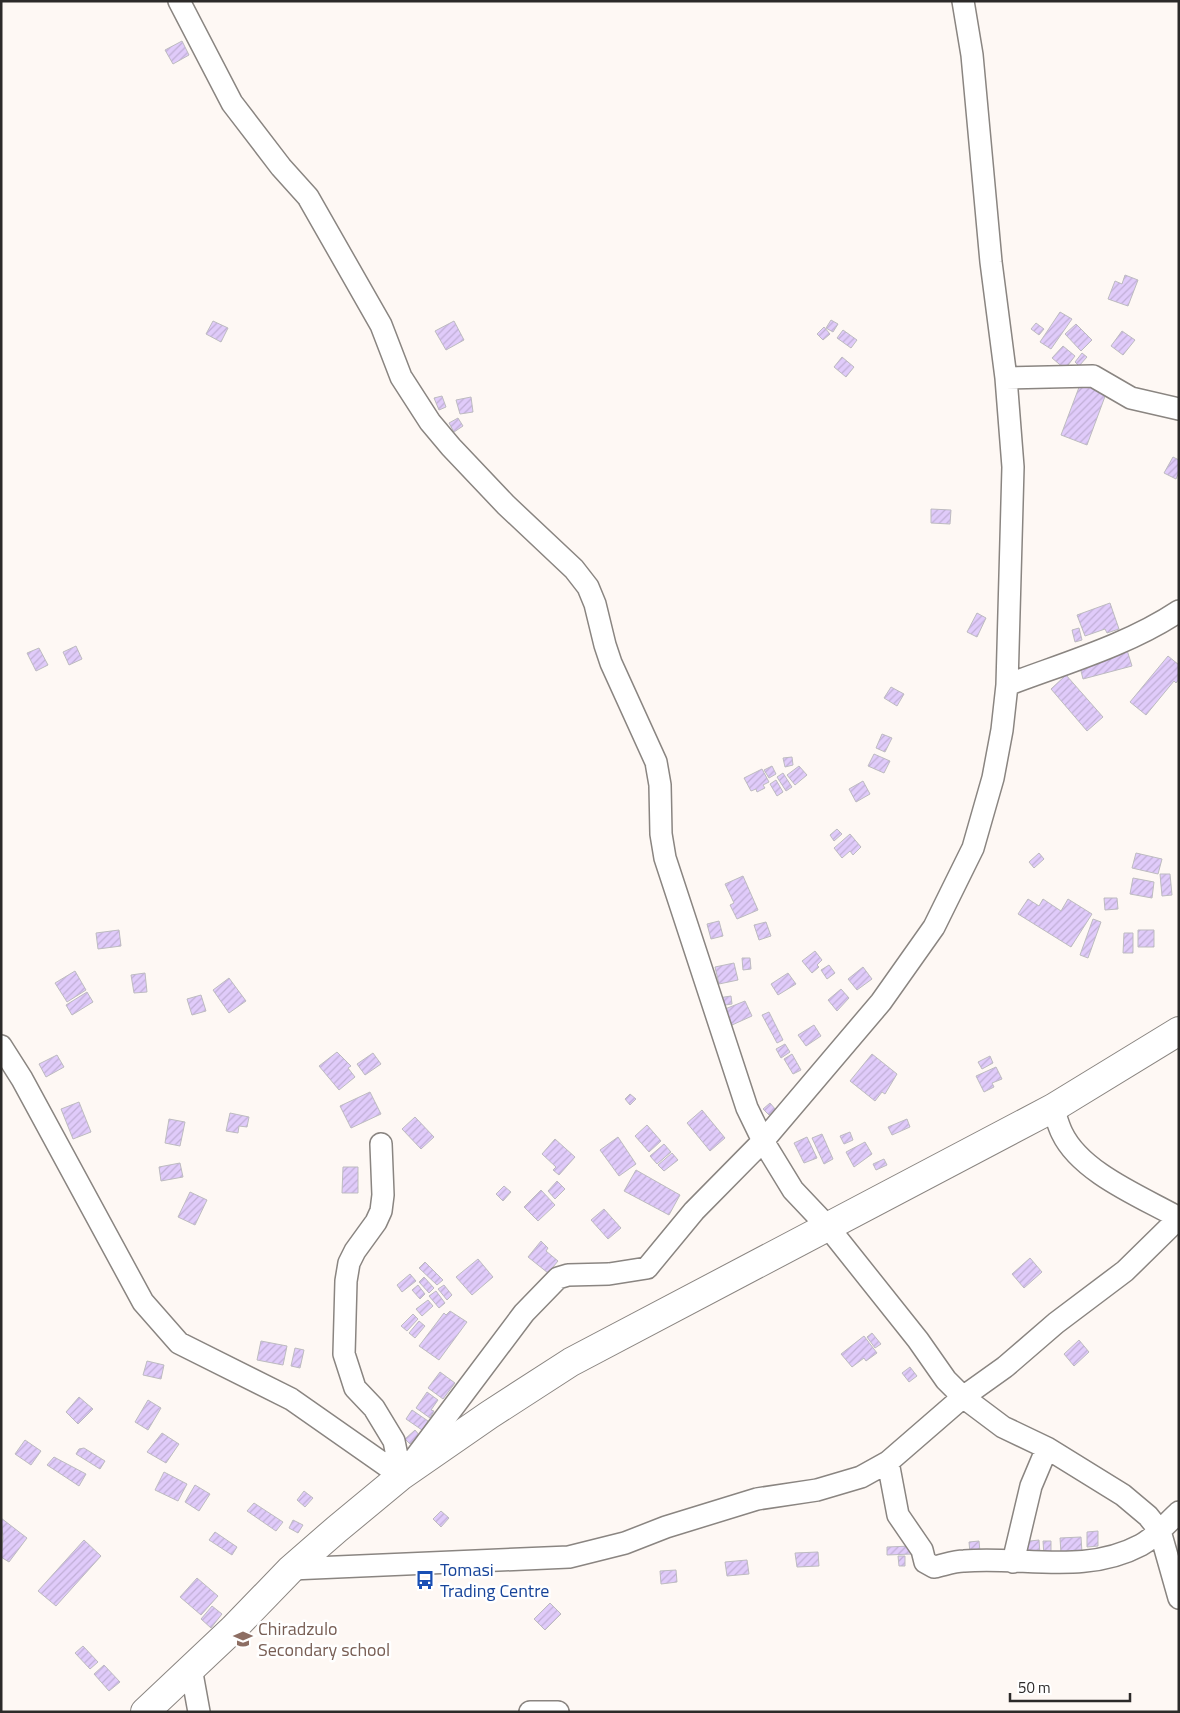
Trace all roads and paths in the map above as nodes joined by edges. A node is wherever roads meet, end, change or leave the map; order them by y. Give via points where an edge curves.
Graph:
1 (179, 1) edge
2 (963, 1) edge
3 (1006, 378) junction
4 (1179, 409) edge
5 (1179, 611) edge
6 (1008, 685) junction
7 (1179, 1031) edge
8 (1, 1046) edge
9 (1053, 1108) junction
10 (763, 1141) junction
11 (381, 1144) dead end
12 (1179, 1218) edge
13 (828, 1227) junction
14 (963, 1397) junction
15 (1047, 1448) junction
16 (888, 1462) junction
17 (401, 1476) junction
18 (1173, 1520) edge
19 (1013, 1562) junction
20 (291, 1569) junction
21 (1179, 1598) edge
22 (192, 1668) junction
23 (145, 1712) edge
24 (199, 1712) edge
25 (530, 1712) edge
26 (558, 1712) edge

1 - 10 street via 232,103 308,197 381,325 401,377 430,422 506,505 574,569 588,587 611,663 656,762 665,858 747,1108
2 - 3 street via 972,55 991,262
3 - 4 street via 1093,376 1131,398
3 - 6 street via 1013,467
5 - 6 street via 1157,626
6 - 10 street via 993,778 973,848 934,926 881,1002
7 - 9 main road
8 - 17 street via 27,1087 142,1302 179,1343 291,1399
9 - 12 street via 1063,1134 1096,1172
9 - 13 main road
10 - 13 street via 793,1190
10 - 17 street via 694,1211 647,1268 558,1278 524,1313
11 - 17 street via 381,1211 349,1263 344,1354 355,1388 374,1408 394,1441
12 - 14 street via 1125,1271
13 - 14 street via 946,1380
13 - 17 main road via 571,1362
14 - 15 street via 1003,1427
14 - 16 street
15 - 18 street via 1122,1495 1148,1516
15 - 19 street via 1031,1486
16 - 19 street via 898,1514 922,1550 925,1562 934,1568 963,1561
16 - 20 street via 861,1477 817,1490 757,1500 666,1527 625,1543 569,1557
17 - 20 main road
18 - 19 street via 1143,1544 1124,1553 1058,1564
18 - 21 street
20 - 22 main road
22 - 23 main road
22 - 24 street
25 - 26 street

